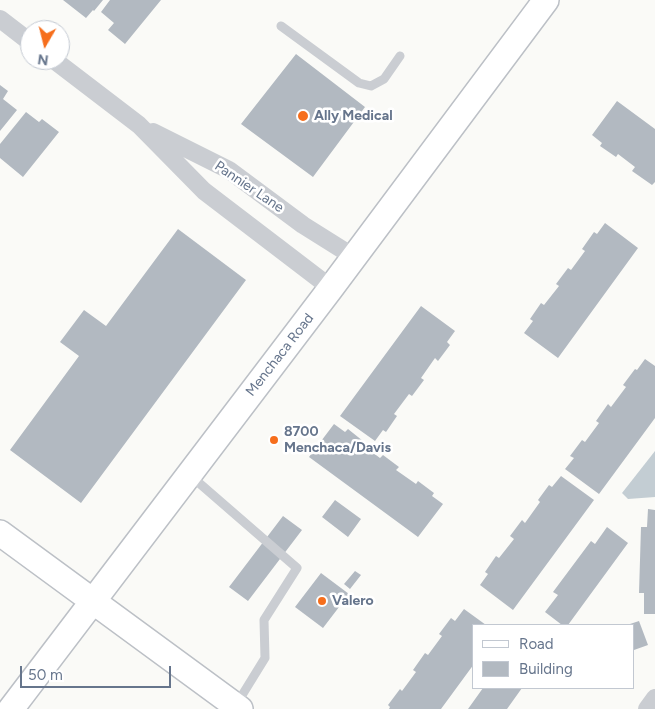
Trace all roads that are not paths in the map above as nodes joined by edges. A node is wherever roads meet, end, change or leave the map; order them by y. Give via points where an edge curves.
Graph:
1 (546, 0) edge
2 (0, 19) edge
3 (281, 26) dead end
4 (20, 34) edge
5 (400, 56) dead end
6 (67, 70) edge
7 (139, 125) junction
8 (354, 257) junction
9 (331, 288) junction
10 (189, 474) junction
11 (0, 533) edge
12 (92, 601) junction
13 (655, 698) edge
14 (236, 708) edge
15 (11, 709) edge
16 (647, 709) edge

1 - 8 main road, Menchaca Road
2 - 4 street
3 - 5 lane via 359,83 371,86 384,79
6 - 7 street, Pannier Lane
7 - 8 street, Pannier Lane via 229,170 303,225
7 - 9 street, Pannier Lane via 204,191
8 - 9 main road, Menchaca Road
9 - 10 main road, Menchaca Road
10 - 12 main road, Menchaca Road
10 - 14 lane via 296,568 264,620 265,658
11 - 12 main road
12 - 14 main road
12 - 15 main road, Menchaca Road
13 - 16 street

